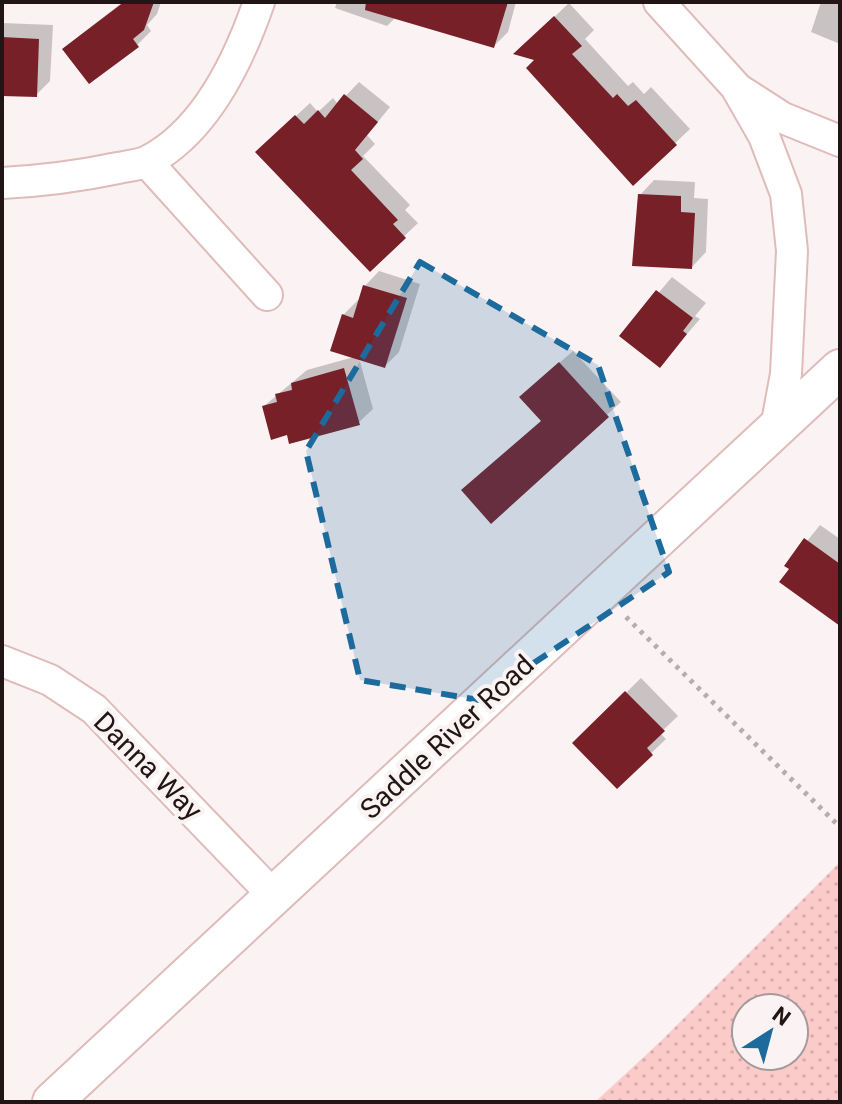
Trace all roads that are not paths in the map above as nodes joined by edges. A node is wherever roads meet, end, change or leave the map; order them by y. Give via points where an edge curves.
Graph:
1 (259, 2) edge
2 (659, 2) edge
3 (736, 87) junction
4 (840, 141) edge
5 (147, 162) junction
6 (2, 183) edge
7 (267, 295) dead end
8 (840, 369) edge
9 (776, 428) junction
10 (2, 661) edge
11 (275, 897) junction
12 (52, 1102) edge

1 - 5 street via 226,79 202,117
2 - 3 street
3 - 4 street via 783,118
3 - 9 street via 764,136 786,194 792,251 786,374
5 - 6 street via 44,181
5 - 7 street
8 - 9 street, Saddle River Road
9 - 11 street, Saddle River Road
10 - 11 street, Danna Way via 50,680 94,709
11 - 12 street, Saddle River Road

